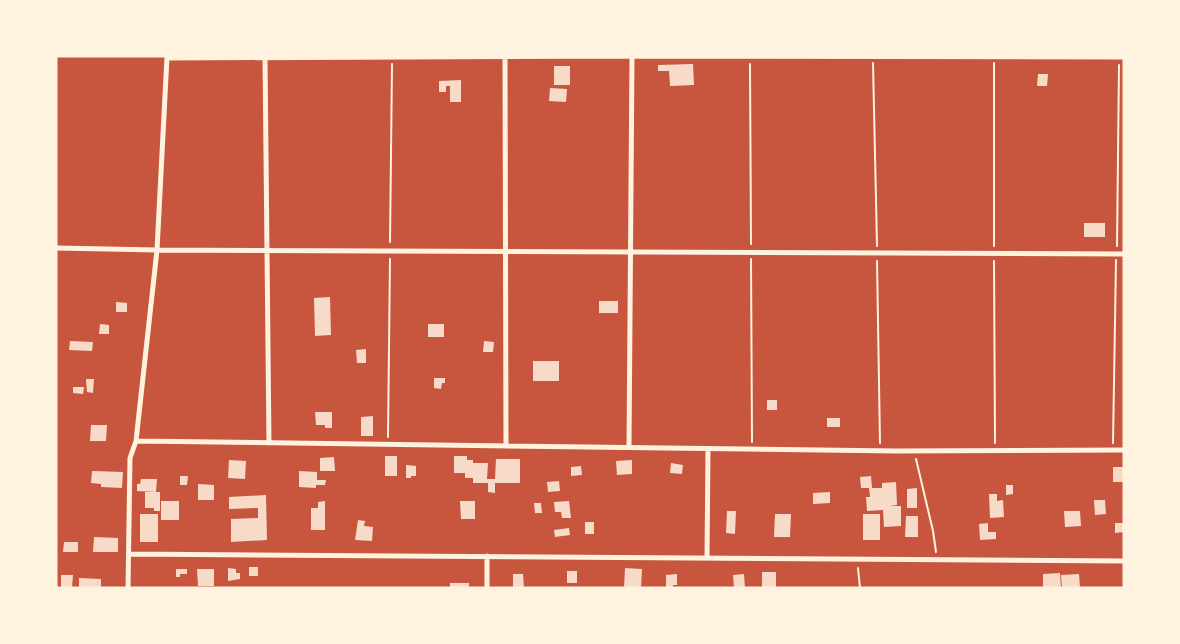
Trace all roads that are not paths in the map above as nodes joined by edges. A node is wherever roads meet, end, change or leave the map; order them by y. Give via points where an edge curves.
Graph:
1 (596, 56) edge
2 (632, 56) edge
3 (713, 56) edge
4 (167, 57) edge
5 (332, 57) edge
6 (459, 57) edge
7 (505, 57) edge
8 (847, 57) edge
9 (973, 57) edge
10 (1099, 57) edge
11 (1124, 57) edge
12 (265, 58) junction
13 (56, 248) edge
14 (158, 250) junction
15 (267, 250) junction
16 (505, 252) junction
17 (630, 252) junction
18 (1124, 254) edge
19 (136, 441) junction
20 (269, 443) junction
21 (506, 446) junction
22 (629, 448) junction
23 (708, 448) junction
24 (1124, 450) edge
25 (129, 554) junction
26 (487, 556) junction
27 (706, 558) junction
28 (1124, 561) edge
29 (128, 588) edge
30 (486, 588) edge

1 - 2 street
1 - 7 street
2 - 3 street
2 - 17 street
3 - 8 street
4 - 12 street
4 - 14 street
5 - 6 street
5 - 12 street
6 - 7 street
7 - 16 street
8 - 9 street
9 - 10 street
10 - 11 street
12 - 15 street
13 - 14 street
14 - 15 street
14 - 19 street
15 - 16 street
15 - 20 street
16 - 17 street
16 - 21 street
17 - 18 street
17 - 22 street
19 - 20 street
19 - 25 street via 130,458
20 - 21 street
21 - 22 street
22 - 23 street
23 - 24 street
23 - 27 street
25 - 26 street
25 - 29 street
26 - 27 street
26 - 30 street
27 - 28 street

